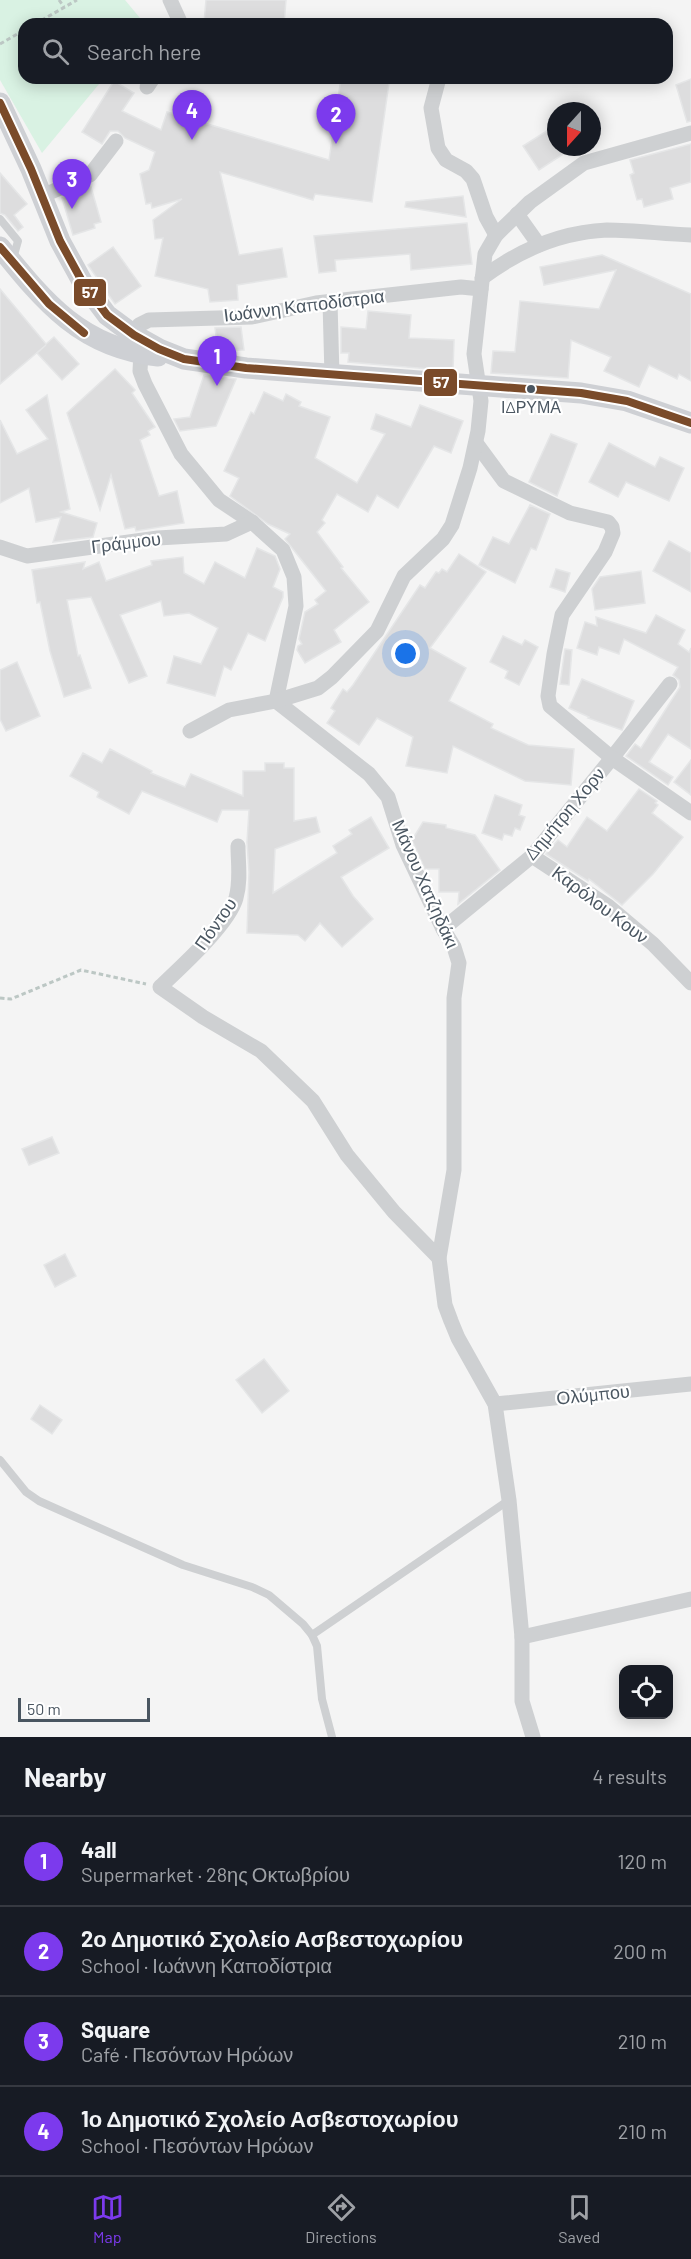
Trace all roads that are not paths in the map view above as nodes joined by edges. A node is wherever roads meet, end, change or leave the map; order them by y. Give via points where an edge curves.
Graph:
1 (170, 0) edge
2 (178, 18) edge
3 (438, 84) edge
4 (0, 105) edge
5 (691, 133) edge
6 (116, 141) dead end
7 (42, 196) junction
8 (517, 214) junction
9 (0, 219) edge
10 (496, 235) junction
11 (691, 235) edge
12 (539, 246) junction
13 (7, 251) edge
14 (482, 284) junction
15 (330, 302) junction
16 (107, 315) junction
17 (75, 327) junction
18 (137, 344) junction
19 (332, 376) junction
20 (479, 384) junction
21 (691, 423) edge
22 (476, 443) junction
23 (252, 522) junction
24 (0, 547) edge
25 (670, 684) dead end
26 (276, 701) junction
27 (190, 731) dead end
28 (612, 759) junction
29 (691, 813) edge
30 (238, 846) dead end
31 (532, 856) junction
32 (443, 929) junction
33 (691, 982) edge
34 (439, 1258) junction
35 (691, 1384) edge
36 (495, 1404) junction
37 (0, 1460) edge
38 (509, 1500) junction
39 (691, 1599) edge
40 (312, 1635) junction
41 (522, 1637) junction
42 (332, 1737) edge
43 (533, 1737) edge

1 - 2 street
3 - 10 street via 431,108 438,148 446,160 474,179
4 - 7 main road
5 - 8 street via 584,163
6 - 7 street via 90,175
7 - 16 main road via 70,263
8 - 10 street
8 - 12 street
9 - 13 lane via 18,241
10 - 14 street via 485,254
11 - 12 street via 605,230
12 - 14 street via 515,255
13 - 17 main road via 38,294
14 - 15 street, Ιωάννη Καποδίστρια
14 - 20 street via 474,354
15 - 18 street, Ιωάννη Καποδίστρια via 252,317 149,320 140,325
15 - 19 street
16 - 17 main road via 99,324
16 - 18 main road
17 - 18 main road via 97,340
18 - 19 main road via 218,365
18 - 23 street via 144,384 181,454 219,500
19 - 20 main road
20 - 21 main road via 613,398
20 - 22 street via 481,412
22 - 26 street via 452,525 443,539 404,576 377,631 318,688
22 - 28 street via 504,481 570,513 608,522 612,527 605,552 562,615 548,696 550,706
23 - 24 street, Γράμμου via 226,534 158,538 27,556
23 - 26 street via 283,550 294,577 296,606
25 - 28 street
26 - 27 street via 229,710
26 - 32 street, Μάνου Χατζηδάκι via 369,774 388,797 403,845
28 - 29 street, Δημήτρη Χορν
28 - 31 street, Δημήτρη Χορν
30 - 34 street, Πόντου via 236,901 200,949 160,987 261,1051 313,1101 347,1155
31 - 32 street, Δημήτρη Χορν
31 - 33 street, Καρόλου Κουν via 608,906
32 - 34 street, Μάνου Χατζηδάκι via 459,963 454,998 454,1170
34 - 36 street, Μάνου Χατζηδάκι via 451,1321
35 - 36 street, Ολύμπου
36 - 38 street
37 - 40 lane via 39,1502 183,1565 269,1595
38 - 40 lane
38 - 41 street
39 - 41 street
40 - 42 lane
41 - 43 street via 522,1701

